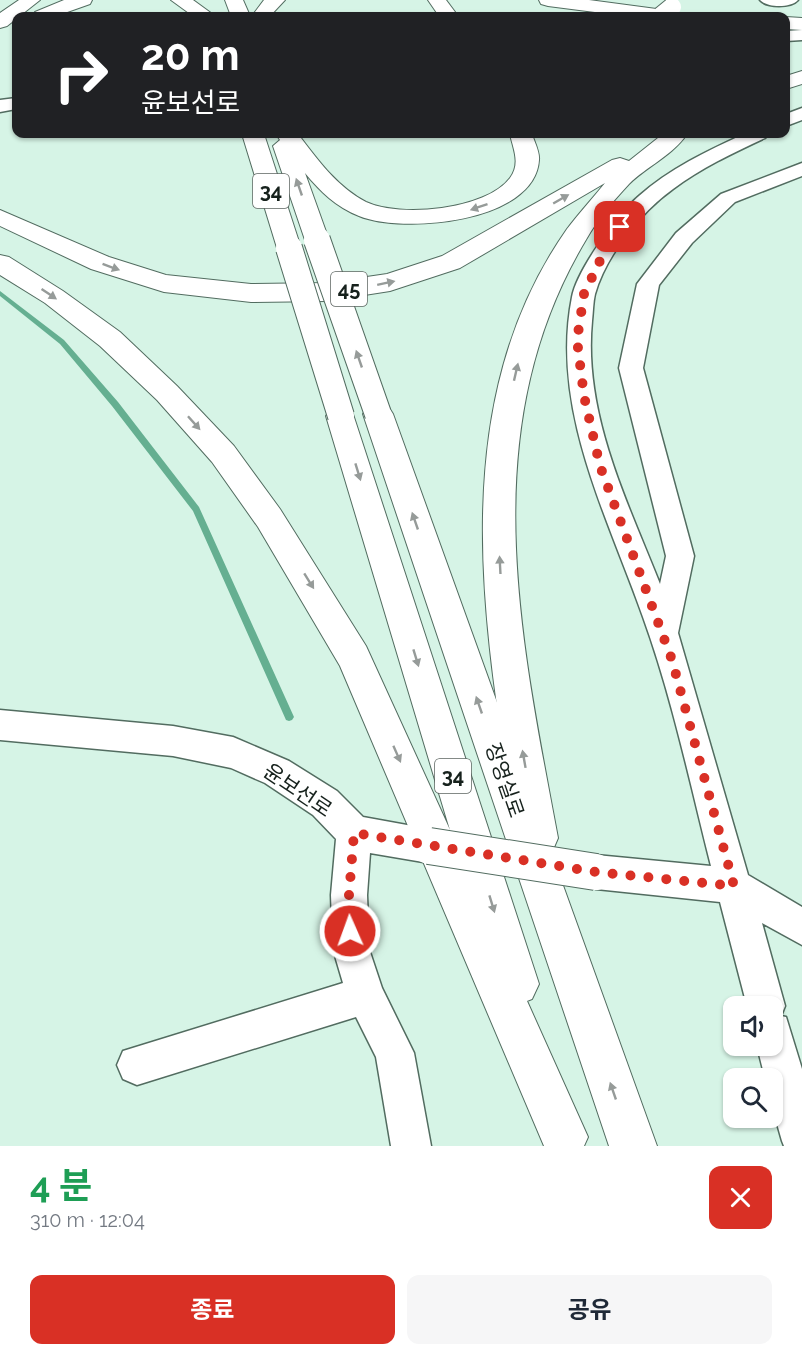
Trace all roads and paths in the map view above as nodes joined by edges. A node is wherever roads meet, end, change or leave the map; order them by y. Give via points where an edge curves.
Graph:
1 (30, 0) edge
2 (83, 0) edge
3 (180, 0) edge
4 (276, 0) edge
5 (548, 0) edge
6 (768, 0) edge
7 (790, 0) edge
8 (667, 10) edge
9 (14, 12) edge
10 (50, 12) edge
11 (199, 12) edge
12 (263, 12) edge
13 (0, 17) edge
14 (255, 138) edge
15 (281, 138) edge
16 (290, 138) edge
17 (522, 138) edge
18 (668, 138) edge
19 (670, 138) edge
20 (750, 138) edge
21 (802, 169) edge
22 (0, 217) edge
23 (0, 262) edge
24 (663, 634) junction
25 (0, 725) edge
26 (354, 833) junction
27 (734, 886) junction
28 (554, 919) junction
29 (802, 927) edge
30 (366, 995) junction
31 (763, 996) edge
32 (779, 1056) edge
33 (137, 1065) dead end
34 (566, 1141) edge
35 (802, 1141) edge
36 (411, 1146) edge
37 (633, 1146) edge

1 - 9 main road
1 - 13 main road
2 - 10 main road
3 - 11 main road
4 - 12 main road
5 - 8 main road
6 - 7 street
14 -> 34 main road, 34, bridge
28 -> 15 main road, 장영실로 / 34, bridge
17 -> 16 main road via 529,156 526,169 520,180 497,200 465,212 405,217 369,212 338,195
22 -> 18 main road, 45 via 100,263 164,283 251,293 358,288 423,273 451,262
28 -> 19 main road via 522,752 504,630 499,502 505,432 522,348 552,273 607,192 630,168
20 - 24 street via 676,174 633,211 608,244 584,294 577,340 584,396 600,466
21 - 24 street via 729,198 684,238 648,284 631,368 680,556
23 -> 34 main road via 110,339 167,393 223,454 269,518 354,657
24 - 27 street
25 - 26 street, 윤보선로 via 173,741 232,753 277,772 325,803
26 - 27 street, bridge via 596,872
26 - 30 street via 349,895 351,949
27 - 29 street
27 - 31 street
37 -> 28 main road, 장영실로 / 34
30 - 33 street
30 - 36 street via 395,1053
32 - 35 street

